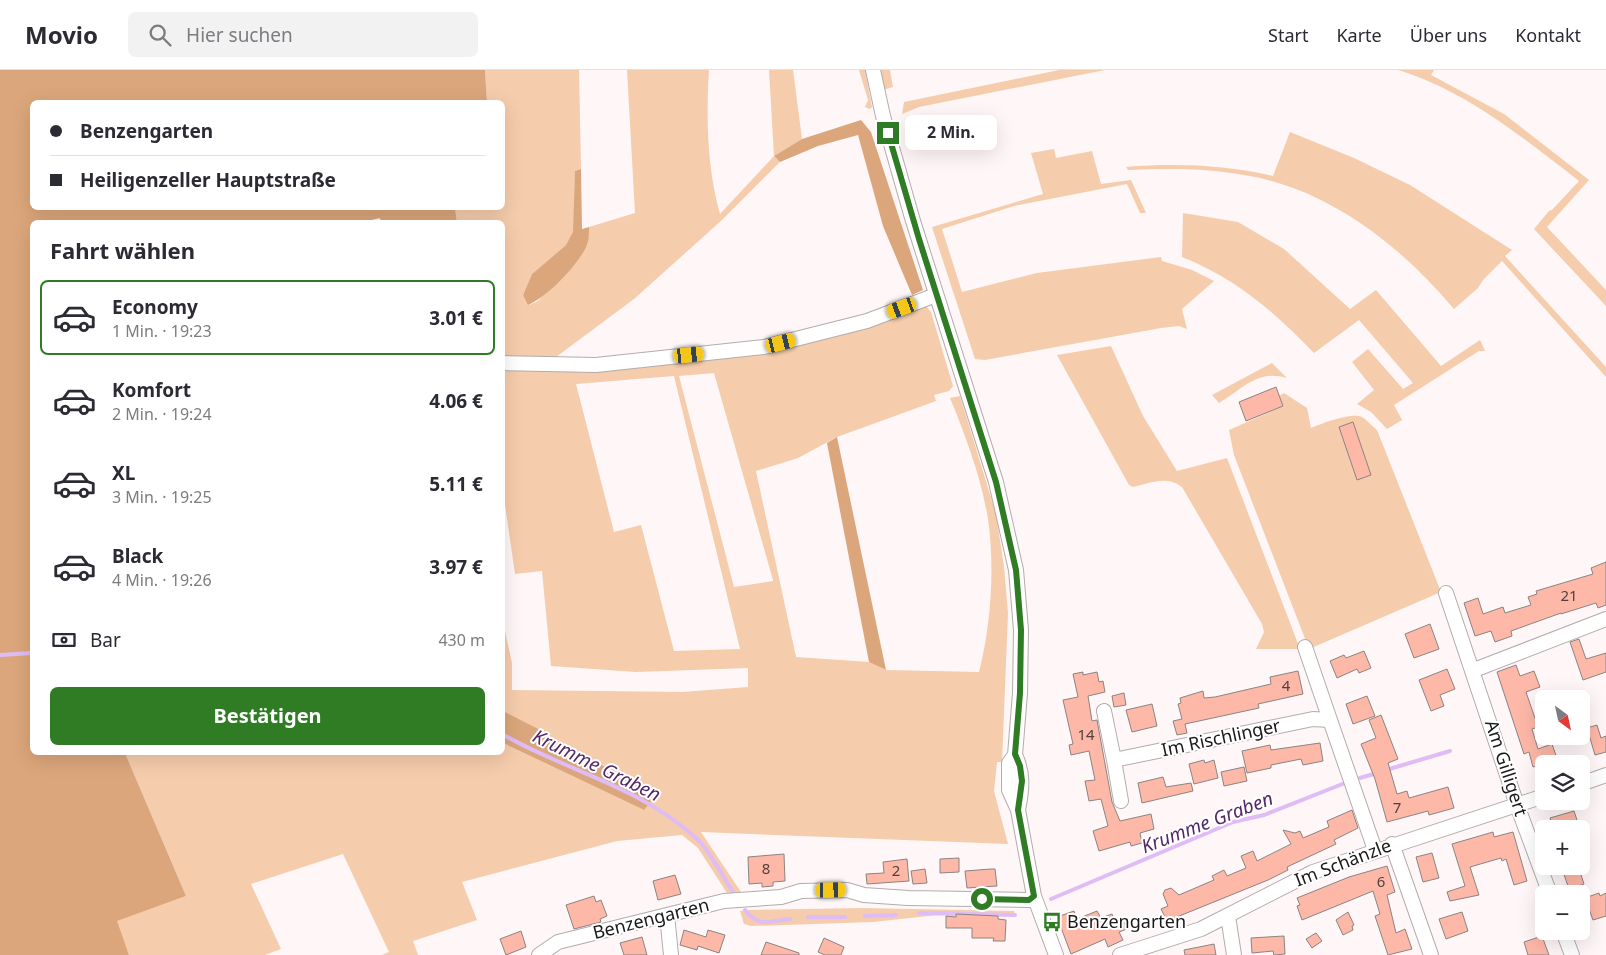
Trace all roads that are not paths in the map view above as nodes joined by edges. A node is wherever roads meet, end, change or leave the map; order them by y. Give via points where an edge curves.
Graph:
1 (873, 70) edge
2 (936, 295) junction
3 (505, 363) edge
4 (1446, 592) dead end
5 (1606, 619) edge
6 (1305, 647) dead end
7 (1474, 670) junction
8 (1104, 711) dead end
9 (1330, 720) junction
10 (1114, 760) junction
11 (1606, 775) edge
12 (1590, 781) edge
13 (1535, 799) edge
14 (1121, 801) dead end
15 (1517, 805) junction
16 (1392, 844) junction
17 (1375, 850) junction
18 (1547, 885) edge
19 (1034, 896) junction
20 (667, 915) junction
21 (1228, 916) junction
22 (1566, 940) edge
23 (539, 955) edge
24 (671, 955) edge
25 (1056, 955) edge
26 (1120, 955) edge
27 (1234, 955) edge
28 (1431, 955) edge
29 (1572, 955) edge

1 - 2 street via 883,116
2 - 3 street via 867,321 764,347 596,365
2 - 19 street via 996,482 1016,570 1021,630 1015,754 1022,781 1018,810
4 - 7 street, Am Gilligert
5 - 7 street
6 - 9 street
7 - 15 street, Am Gilligert
8 - 10 street
9 - 10 street, Im Rischlinger via 1313,719
9 - 17 street
10 - 14 street
11 - 12 street
13 - 15 street, Im Schänzle
15 - 16 street, Im Schänzle
15 - 18 street, Am Gilligert
16 - 17 street, Im Schänzle
16 - 28 street
17 - 21 street, Im Schänzle via 1313,872
19 - 20 street, Benzengarten via 1029,900 908,898 864,895 847,890 801,891 724,901
19 - 25 street
20 - 23 street, Benzengarten via 558,942
20 - 24 street
21 - 26 street, Im Schänzle via 1201,929
21 - 27 street
22 - 29 street

